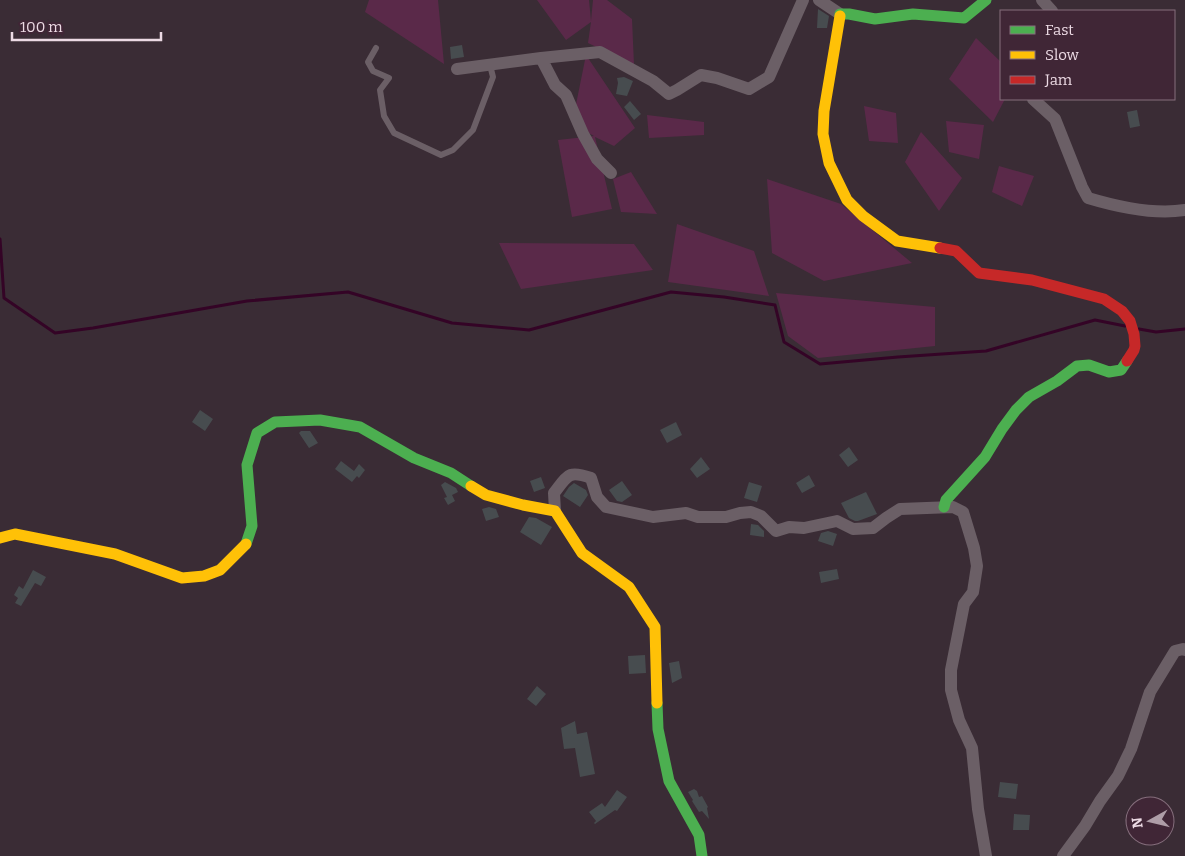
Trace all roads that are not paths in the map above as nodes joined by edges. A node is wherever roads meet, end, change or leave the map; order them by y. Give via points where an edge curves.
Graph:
1 (803, 0) edge
2 (819, 0) edge
3 (986, 0) edge
4 (1042, 0) edge
5 (1051, 10) edge
6 (840, 14) junction
7 (376, 48) dead end
8 (541, 58) junction
9 (490, 65) junction
10 (456, 69) dead end
11 (1037, 100) edge
12 (611, 173) dead end
13 (1185, 210) edge
14 (944, 507) junction
15 (555, 511) junction
16 (0, 538) edge
17 (1185, 650) edge
18 (702, 856) edge
19 (986, 856) edge
20 (1063, 856) edge

1 - 8 street via 769,77 749,89 701,75 668,94 653,81 600,52
2 - 6 street
3 - 6 street via 964,18 913,14 875,19
4 - 5 street
6 - 14 street via 823,134 829,163 847,200 897,241 956,251 979,273 1032,280 1104,299 1122,311 1134,334 1134,350 1121,370 1109,372 1089,365 1077,366 1029,397 1016,410 984,457 946,500
7 - 9 lane via 368,62 373,71 388,78 380,90 384,116 394,134 441,155 453,150 473,130 493,77
8 - 9 street
8 - 12 street via 555,85 566,95 597,159
9 - 10 street
11 - 13 street via 1055,119 1088,198 1116,206
14 - 15 street via 900,509 873,528 853,530 837,521 776,531 761,516 751,512 726,517 698,517 686,512 653,517 606,507 597,497 591,478 578,474 566,476 554,493
14 - 19 street via 953,506 963,512 977,566 973,592 964,604 951,670 951,690 959,720 972,748
15 - 16 street via 486,495 451,473 414,458 360,428 320,420 275,422 257,432 247,465 252,526 246,542 220,570 204,576 182,578 115,554 15,534
15 - 18 street via 582,553 629,588 655,627 658,729 669,781 699,835
17 - 20 street via 1175,651 1170,657 1150,692 1131,749 1118,776

